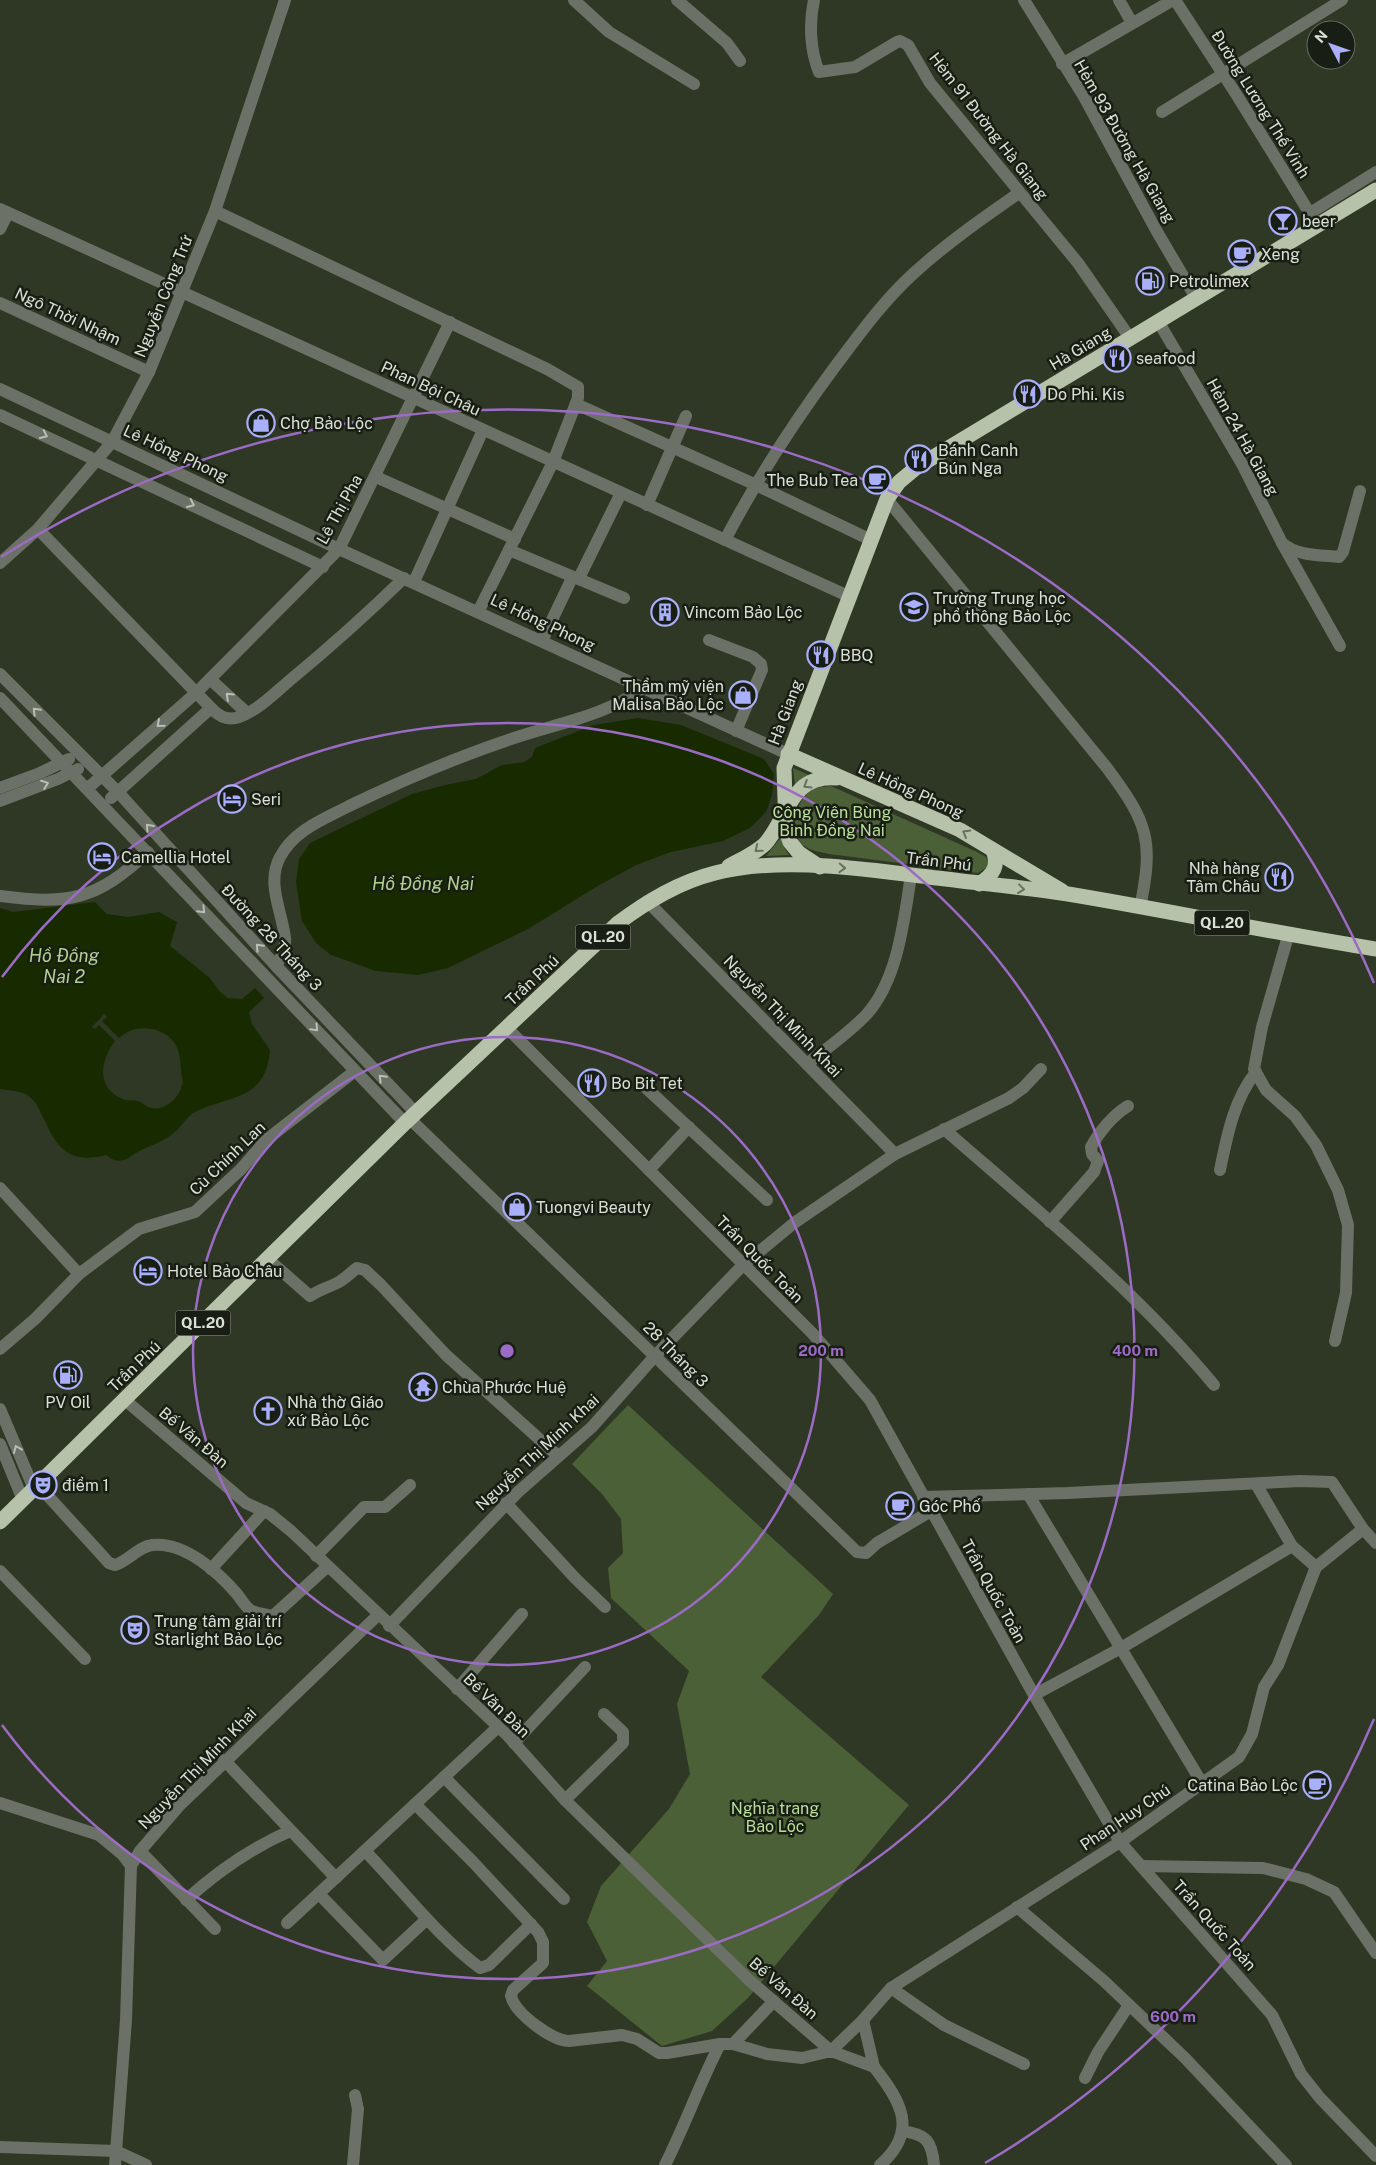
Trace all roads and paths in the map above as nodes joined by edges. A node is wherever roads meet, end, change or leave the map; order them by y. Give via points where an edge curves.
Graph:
1 (285, 0) edge
2 (574, 0) edge
3 (677, 0) edge
4 (814, 0) edge
5 (1024, 0) edge
6 (1119, 0) edge
7 (1174, 0) edge
8 (1342, 0) edge
9 (1132, 23) junction
10 (740, 61) dead end
11 (1062, 64) junction
12 (1224, 75) junction
13 (694, 84) dead end
14 (1162, 112) dead end
15 (1376, 172) edge
16 (1376, 190) edge
17 (1019, 192) junction
18 (4, 211) edge
19 (215, 211) junction
20 (1314, 219) junction
21 (0, 229) edge
22 (182, 292) junction
23 (1196, 298) junction
24 (0, 303) edge
25 (1158, 321) junction
26 (450, 322) junction
27 (1130, 338) junction
28 (149, 372) junction
29 (0, 389) edge
30 (413, 398) junction
31 (576, 404) junction
32 (0, 415) edge
33 (686, 416) dead end
34 (483, 430) junction
35 (112, 442) junction
36 (673, 448) junction
37 (95, 459) junction
38 (554, 462) junction
39 (376, 477) junction
40 (754, 484) junction
41 (1360, 491) dead end
42 (621, 493) junction
43 (887, 499) junction
44 (647, 505) junction
45 (446, 510) junction
46 (38, 529) junction
47 (725, 540) junction
48 (871, 540) junction
49 (1282, 543) junction
50 (512, 544) junction
51 (339, 549) junction
52 (0, 563) edge
53 (323, 567) junction
54 (572, 578) junction
55 (409, 580) junction
56 (848, 596) junction
57 (624, 598) dead end
58 (478, 612) junction
59 (709, 640) dead end
60 (542, 642) junction
61 (1340, 646) dead end
62 (0, 674) edge
63 (210, 679) junction
64 (644, 688) junction
65 (197, 692) junction
66 (0, 698) edge
67 (211, 708) junction
68 (247, 713) junction
69 (736, 730) junction
70 (77, 752) junction
71 (788, 754) junction
72 (87, 762) junction
73 (64, 763) junction
74 (73, 773) junction
75 (101, 776) junction
76 (840, 778) junction
77 (0, 788) edge
78 (88, 788) junction
79 (118, 792) junction
80 (0, 801) edge
81 (104, 805) junction
82 (784, 810) junction
83 (993, 850) junction
84 (148, 852) junction
85 (820, 867) junction
86 (716, 873) junction
87 (911, 875) junction
88 (196, 879) junction
89 (979, 884) junction
90 (184, 891) junction
91 (1068, 894) junction
92 (0, 896) edge
93 (648, 902) junction
94 (1140, 908) junction
95 (1288, 936) junction
96 (1376, 949) edge
97 (276, 966) junction
98 (507, 1028) junction
99 (807, 1064) junction
100 (1041, 1069) dead end
101 (355, 1071) junction
102 (1256, 1072) junction
103 (644, 1086) dead end
104 (1128, 1106) dead end
105 (411, 1118) junction
106 (689, 1127) junction
107 (944, 1129) junction
108 (895, 1154) junction
109 (649, 1170) junction
110 (1220, 1170) dead end
111 (0, 1188) edge
112 (767, 1200) dead end
113 (1050, 1222) junction
114 (268, 1260) junction
115 (742, 1266) junction
116 (79, 1274) junction
117 (1335, 1341) dead end
118 (0, 1349) edge
119 (655, 1356) junction
120 (1214, 1385) dead end
121 (125, 1400) junction
122 (0, 1409) edge
123 (0, 1444) edge
124 (557, 1455) junction
125 (1256, 1484) junction
126 (410, 1485) dead end
127 (36, 1487) junction
128 (1028, 1494) junction
129 (923, 1496) junction
130 (23, 1500) junction
131 (506, 1503) junction
132 (264, 1511) junction
133 (931, 1511) junction
134 (0, 1522) edge
135 (1363, 1529) junction
136 (1376, 1543) edge
137 (1292, 1546) junction
138 (316, 1556) junction
139 (327, 1567) junction
140 (1316, 1568) junction
141 (211, 1569) junction
142 (0, 1571) edge
143 (605, 1607) dead end
144 (522, 1614) dead end
145 (378, 1615) junction
146 (389, 1626) junction
147 (1121, 1648) junction
148 (86, 1658) dead end
149 (585, 1667) dead end
150 (457, 1689) junction
151 (1034, 1695) junction
152 (604, 1714) dead end
153 (498, 1727) junction
154 (514, 1743) junction
155 (224, 1760) junction
156 (444, 1777) junction
157 (1202, 1783) junction
158 (565, 1800) junction
159 (0, 1803) edge
160 (415, 1804) junction
161 (290, 1831) junction
162 (1120, 1842) junction
163 (140, 1850) junction
164 (364, 1851) junction
165 (131, 1866) junction
166 (1141, 1866) junction
167 (336, 1878) junction
168 (318, 1894) junction
169 (564, 1899) dead end
170 (186, 1900) junction
171 (1017, 1906) junction
172 (427, 1919) junction
173 (287, 1923) dead end
174 (531, 1924) junction
175 (215, 1929) dead end
176 (1376, 1953) edge
177 (891, 1988) junction
178 (774, 2001) junction
179 (1129, 2005) junction
180 (863, 2020) junction
181 (726, 2044) junction
182 (832, 2051) junction
183 (1024, 2064) dead end
184 (874, 2067) junction
185 (1085, 2078) dead end
186 (355, 2095) dead end
187 (902, 2131) junction
188 (0, 2147) edge
189 (116, 2151) junction
190 (1376, 2156) edge
191 (115, 2165) edge
192 (146, 2165) edge
193 (353, 2165) edge
194 (665, 2165) edge
195 (880, 2165) edge
196 (934, 2165) edge
197 (1286, 2165) edge

1 - 19 street, Nguyễn Công Trứ
2 - 13 street via 609,32
3 - 10 street via 727,43
4 - 17 street, Hẻm 91 Đường Hà Giang via 810,17 819,72 855,67 897,42 908,45 930,83
5 - 11 street, Hẻm 93 Đường Hà Giang
6 - 9 street
7 - 9 street
7 - 12 street, Đường Lương Thế Vinh
8 - 12 street
9 - 11 street
11 - 23 street, Hẻm 93 Đường Hà Giang via 1083,95
12 - 14 street
12 - 20 street, Đường Lương Thế Vinh
15 - 20 street, Hà Giang
16 - 20 highway, Hà Giang
17 - 27 street, Hẻm 91 Đường Hà Giang via 1078,263
17 - 40 street via 962,233 885,302 789,429
18 - 21 street
18 - 22 street, Phan Bội Châu
19 - 22 street, Nguyễn Công Trứ
19 - 26 street via 376,290
20 - 23 highway, Hà Giang
22 - 28 street, Nguyễn Công Trứ
22 - 30 street, Phan Bội Châu
23 - 25 highway, Hà Giang
24 - 28 street, Ngô Thời Nhậm
25 - 27 highway, Hà Giang
25 - 49 street, Hẻm 24 Hà Giang via 1242,464
26 - 30 street, Lê Thị Pha
26 - 31 street via 568,380 578,387
27 - 43 highway, Hà Giang via 917,466 899,482
28 - 35 street, Nguyễn Công Trứ
29 - 35 street, Lê Hồng Phong
30 - 34 street, Phan Bội Châu
30 - 39 street, Lê Thị Pha
31 - 36 street
31 - 38 street
32 -> 37 street
33 - 36 street
34 - 38 street, Phan Bội Châu
34 - 45 street
35 - 37 street, Nguyễn Công Trứ
35 - 51 street, Lê Hồng Phong
36 - 40 street
36 - 44 street
37 - 46 street, Nguyễn Công Trứ
37 -> 53 street
38 - 42 street, Phan Bội Châu
38 - 50 street
39 - 45 street
39 - 51 street, Lê Thị Pha
40 - 47 street
40 - 48 street
41 - 49 street via 1339,557 1289,550
42 - 44 street, Phan Bội Châu
42 - 54 street via 580,576
43 - 48 highway, Hà Giang
43 - 94 street via 1134,804 1146,832 1148,872
44 - 47 street, Phan Bội Châu
45 - 50 street
45 - 55 street
46 - 52 street, Nguyễn Công Trứ
46 - 65 street
47 - 56 street, Phan Bội Châu
48 - 56 highway, Hà Giang
49 - 61 street, Hẻm 24 Hà Giang
50 - 54 street
50 - 58 street
51 - 53 street, Lê Thị Pha
51 - 55 street, Lê Hồng Phong
53 - 63 street, Lê Thị Pha
54 - 57 street
54 - 60 street
55 - 58 street, Lê Hồng Phong
55 - 68 street
56 - 71 highway, Hà Giang
58 - 60 street, Lê Hồng Phong
59 - 69 street via 753,657 761,664 762,670
60 - 64 street, Lê Hồng Phong
70 -> 62 street, Đường 28 Tháng 3
63 - 65 street, Lê Thị Pha
68 -> 63 street
64 - 69 street, Lê Hồng Phong
64 - 97 street via 607,709 449,762 306,829 292,840 280,857 274,874 285,938 283,954
65 - 67 street
65 -> 75 street, Lê Thị Pha
66 - 73 street, Đường 28 Tháng 3
67 - 68 street via 222,718 231,719
67 - 79 street
69 - 71 street, Lê Hồng Phong
70 - 72 street, Đường 28 Tháng 3
70 - 73 street
71 - 76 highway, Lê Hồng Phong / QL.20
71 - 82 highway, Hà Giang / QL.20 via 784,768
72 - 74 street
72 - 75 street, Đường 28 Tháng 3
73 - 74 street, Đường 28 Tháng 3
73 - 77 street
74 - 78 street, Đường 28 Tháng 3
80 -> 74 street
75 - 78 street, Lê Thị Pha
75 - 79 street, Đường 28 Tháng 3
76 -> 82 highway, Hà Giang / QL.20 via 827,777 808,784
83 -> 76 highway, Lê Hồng Phong / QL.20 via 960,830
78 - 81 street, Đường 28 Tháng 3
79 - 81 street
88 -> 79 street, Đường 28 Tháng 3
81 - 84 street, Đường 28 Tháng 3
82 - 85 highway, Hà Giang / QL.20 via 790,842 799,853
82 -> 86 highway, Hà Giang / QL.20 via 765,844 745,859
83 - 89 highway via 996,866 993,873
83 - 91 highway, Lê Hồng Phong / QL.20
84 - 90 street, Đường 28 Tháng 3
84 - 92 street via 121,876 91,894 28,900
85 - 86 highway, Trần Phú / QL.20 via 759,866
85 -> 87 highway, Trần Phú / QL.20
86 - 93 highway, Trần Phú / QL.20 via 691,880
87 - 89 highway, Trần Phú / QL.20
87 - 99 street via 897,955 880,993 866,1015
88 - 90 street
97 -> 88 street, Đường 28 Tháng 3
89 -> 91 highway, Trần Phú / QL.20
90 -> 101 street, Đường 28 Tháng 3
91 - 94 highway, Trần Phú / QL.20
93 - 98 highway, Trần Phú / QL.20 via 618,923
93 - 99 street, Nguyễn Thị Minh Khai
94 - 95 highway, Trần Phú / QL.20
95 - 96 highway, Trần Phú / QL.20
95 - 102 street via 1262,1027
105 -> 97 street, Đường 28 Tháng 3
98 - 105 highway, Trần Phú / QL.20
98 - 109 street, Trần Quốc Toản
99 - 108 street, Nguyễn Thị Minh Khai
100 - 107 street, Nguyễn Thị Minh Khai via 1009,1098
101 - 105 street, Đường 28 Tháng 3
101 - 116 street, Cù Chính Lan via 266,1140 241,1169 195,1212 139,1229
102 - 110 street via 1244,1086
102 - 117 street via 1266,1090 1295,1116 1316,1145 1338,1190 1348,1225 1346,1293
103 - 106 street
104 - 113 street via 1098,1134 1091,1147 1098,1161 1094,1172
105 - 114 highway, Trần Phú / QL.20
105 - 119 street, 28 Tháng 3
106 - 109 street
106 - 112 street
107 - 108 street, Nguyễn Thị Minh Khai
107 - 113 street
108 - 115 street, Nguyễn Thị Minh Khai via 794,1223
109 - 115 street, Trần Quốc Toản
111 - 116 street
113 - 120 street via 1175,1338
114 - 121 highway, Trần Phú / QL.20
114 - 124 street via 310,1296 347,1277 357,1268 365,1270 446,1355
115 - 119 street, Nguyễn Thị Minh Khai
115 - 129 street, Trần Quốc Toản via 819,1340 870,1400
116 - 118 street, Cù Chính Lan via 35,1320
119 - 124 street, Nguyễn Thị Minh Khai via 592,1427
119 - 133 street, 28 Tháng 3 via 856,1552 866,1553
121 - 127 highway, Trần Phú / QL.20
121 - 132 street, Bế Văn Đàn via 246,1503
127 -> 122 street
123 - 130 street
124 - 131 street, Nguyễn Thị Minh Khai
125 - 128 street
125 - 135 street via 1332,1482
125 - 137 street
126 - 138 street via 385,1507 364,1507
127 - 130 highway, Trần Phú / QL.20
127 - 141 street via 109,1563 122,1563 150,1545 165,1545 180,1550
128 - 129 street
128 - 147 street
129 - 133 street, Trần Quốc Toản
130 - 134 highway, Trần Phú / QL.20
131 - 143 street
131 - 146 street, Nguyễn Thị Minh Khai
132 - 138 street, Bế Văn Đàn
132 - 141 street
133 - 151 street, Trần Quốc Toản
135 - 136 street
135 - 140 street
137 - 140 street
137 - 147 street
138 - 139 street, Bế Văn Đàn
139 - 141 street via 270,1616 249,1610
139 - 145 street, Bế Văn Đàn
140 - 157 street, Phan Huy Chú via 1278,1665 1264,1687 1252,1734 1239,1757
142 - 148 street
144 - 150 street
145 - 146 street, Bế Văn Đàn
145 - 155 street, Nguyễn Thị Minh Khai
146 - 150 street, Bế Văn Đàn
147 - 151 street
147 - 157 street
149 - 154 street
150 - 153 street, Bế Văn Đàn
151 - 162 street, Trần Quốc Toản
152 - 158 street via 624,1732 623,1743
153 - 154 street, Bế Văn Đàn
153 - 156 street
154 - 158 street, Bế Văn Đàn
155 - 161 street
155 - 163 street, Nguyễn Thị Minh Khai
156 - 160 street
156 - 169 street
157 - 162 street, Phan Huy Chú
158 - 178 street, Bế Văn Đàn via 665,1900
159 - 165 street via 99,1835
160 - 164 street
160 - 174 street
161 - 167 street
161 - 170 street via 258,1846 226,1867
162 - 166 street, Trần Quốc Toản
162 - 171 street, Phan Huy Chú
163 - 165 street, Nguyễn Thị Minh Khai
163 - 170 street
164 - 167 street
164 - 172 street
165 - 189 street, Nguyễn Thị Minh Khai via 126,2020
166 - 176 street via 1263,1868 1306,1880 1334,1892
166 - 190 street, Trần Quốc Toản via 1272,2015 1301,2074
167 - 168 street
168 - 172 street via 383,1960
168 - 173 street
170 - 175 street
171 - 177 street, Phan Huy Chú
171 - 179 street
172 - 174 street via 464,1957 480,1968 489,1966
174 - 181 street via 543,1942 543,1963 513,1990 511,1996 517,2007 547,2034 562,2041 631,2036 650,2049 667,2053
177 - 180 street, Phan Huy Chú
177 - 183 street via 944,2025
178 - 181 street
178 - 182 street, Bế Văn Đàn
179 - 185 street
179 - 197 street via 1185,2058
180 - 182 street, Phan Huy Chú
180 - 184 street
181 - 182 street via 802,2058
181 - 194 street via 702,2079 692,2110
182 - 184 street
184 - 187 street via 890,2087 902,2111
186 - 193 street via 358,2109
187 - 195 street via 890,2156
187 - 196 street via 918,2133 926,2139 933,2150
188 - 189 street
189 - 191 street, Nguyễn Thị Minh Khai
189 - 192 street

